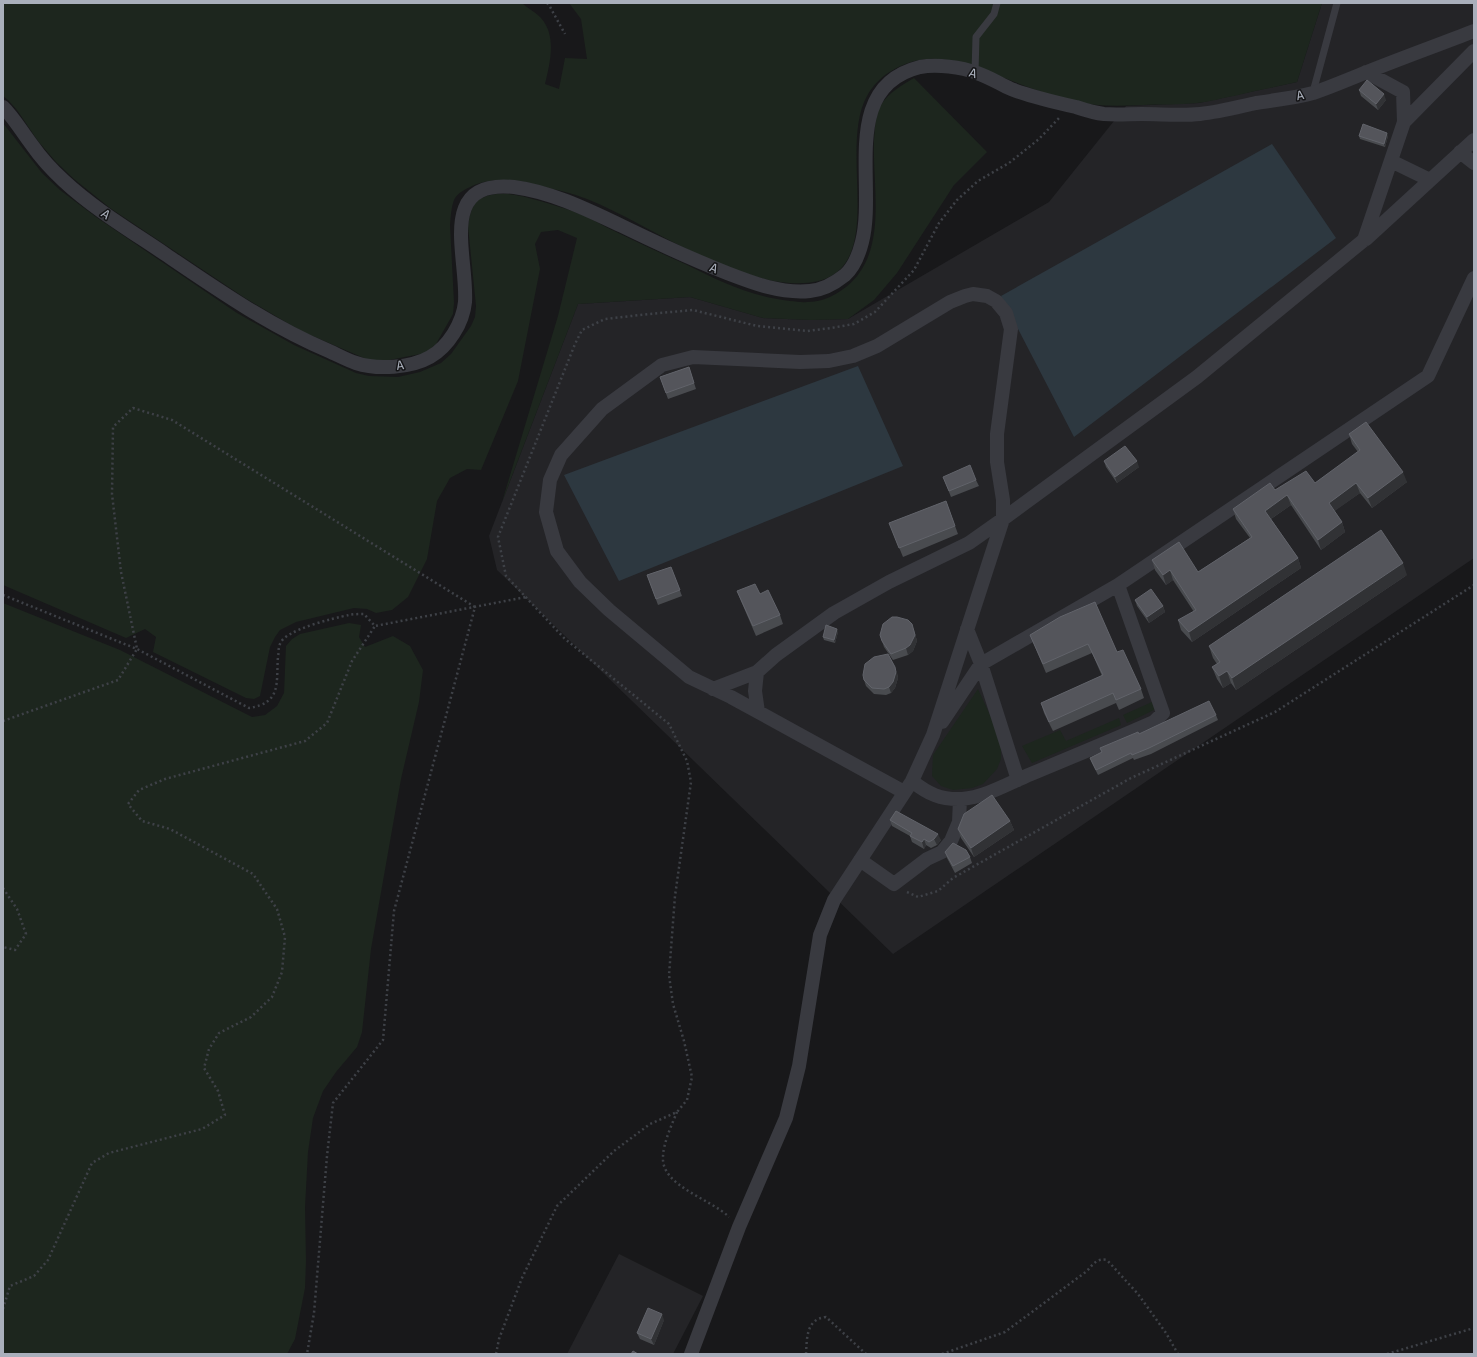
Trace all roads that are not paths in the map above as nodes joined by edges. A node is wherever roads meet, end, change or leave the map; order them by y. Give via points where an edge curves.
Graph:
1 (997, 3) edge
2 (1337, 3) edge
3 (1474, 31) edge
4 (1474, 51) edge
5 (976, 72) junction
6 (1366, 72) junction
7 (1313, 92) junction
8 (3, 107) edge
9 (1404, 122) junction
10 (1474, 140) edge
11 (1460, 152) junction
12 (1391, 161) junction
13 (1474, 163) edge
14 (1430, 180) junction
15 (1364, 240) junction
16 (1474, 278) edge
17 (1003, 519) junction
18 (1118, 585) junction
19 (967, 629) junction
20 (981, 664) junction
21 (757, 672) junction
22 (714, 689) junction
23 (758, 712) junction
24 (933, 735) junction
25 (1018, 780) junction
26 (908, 787) junction
27 (960, 799) junction
28 (860, 860) junction
29 (691, 1354) edge

1 - 5 lane via 994,14 976,37
2 - 7 lane
3 - 6 street, A
4 - 9 street
5 - 7 street, A via 1033,97 1104,114 1200,114
5 - 8 street, A via 948,66 919,68 896,77 880,92 867,128 864,236 853,267 846,275 831,284 817,290 802,292 752,283 686,257 574,204 530,190 488,188 476,193 462,212 465,305 451,336 442,349 430,357 418,362 384,368 356,363 297,337 240,304 112,218 66,184 49,167 14,118
6 - 7 street, A
6 - 9 street via 1403,92
9 - 12 street
10 - 11 street
11 - 13 street
11 - 14 street
12 - 14 street
12 - 15 street
14 - 15 street
15 - 17 street via 1197,377
16 - 18 street via 1428,376
17 - 19 street
17 - 21 street via 969,543 889,582 834,613
17 - 22 street via 997,434 1011,329 1006,314 996,301 987,296 973,294 950,302 877,346 853,356 829,361 800,362 693,357 662,365 602,409 561,455 550,480 546,512 557,551 580,582 609,610 689,677
18 - 20 street
18 - 25 street via 1163,713 1154,722
19 - 20 street
19 - 24 street
20 - 24 street
20 - 25 street
21 - 22 street
21 - 23 street via 755,691
22 - 23 street
23 - 26 street
24 - 26 street
25 - 27 street via 971,798
26 - 27 street via 932,795
26 - 28 street
27 - 28 street via 959,822 951,841 942,852 927,859 894,884
28 - 29 street via 834,900 820,935 799,1066 786,1118 739,1227

